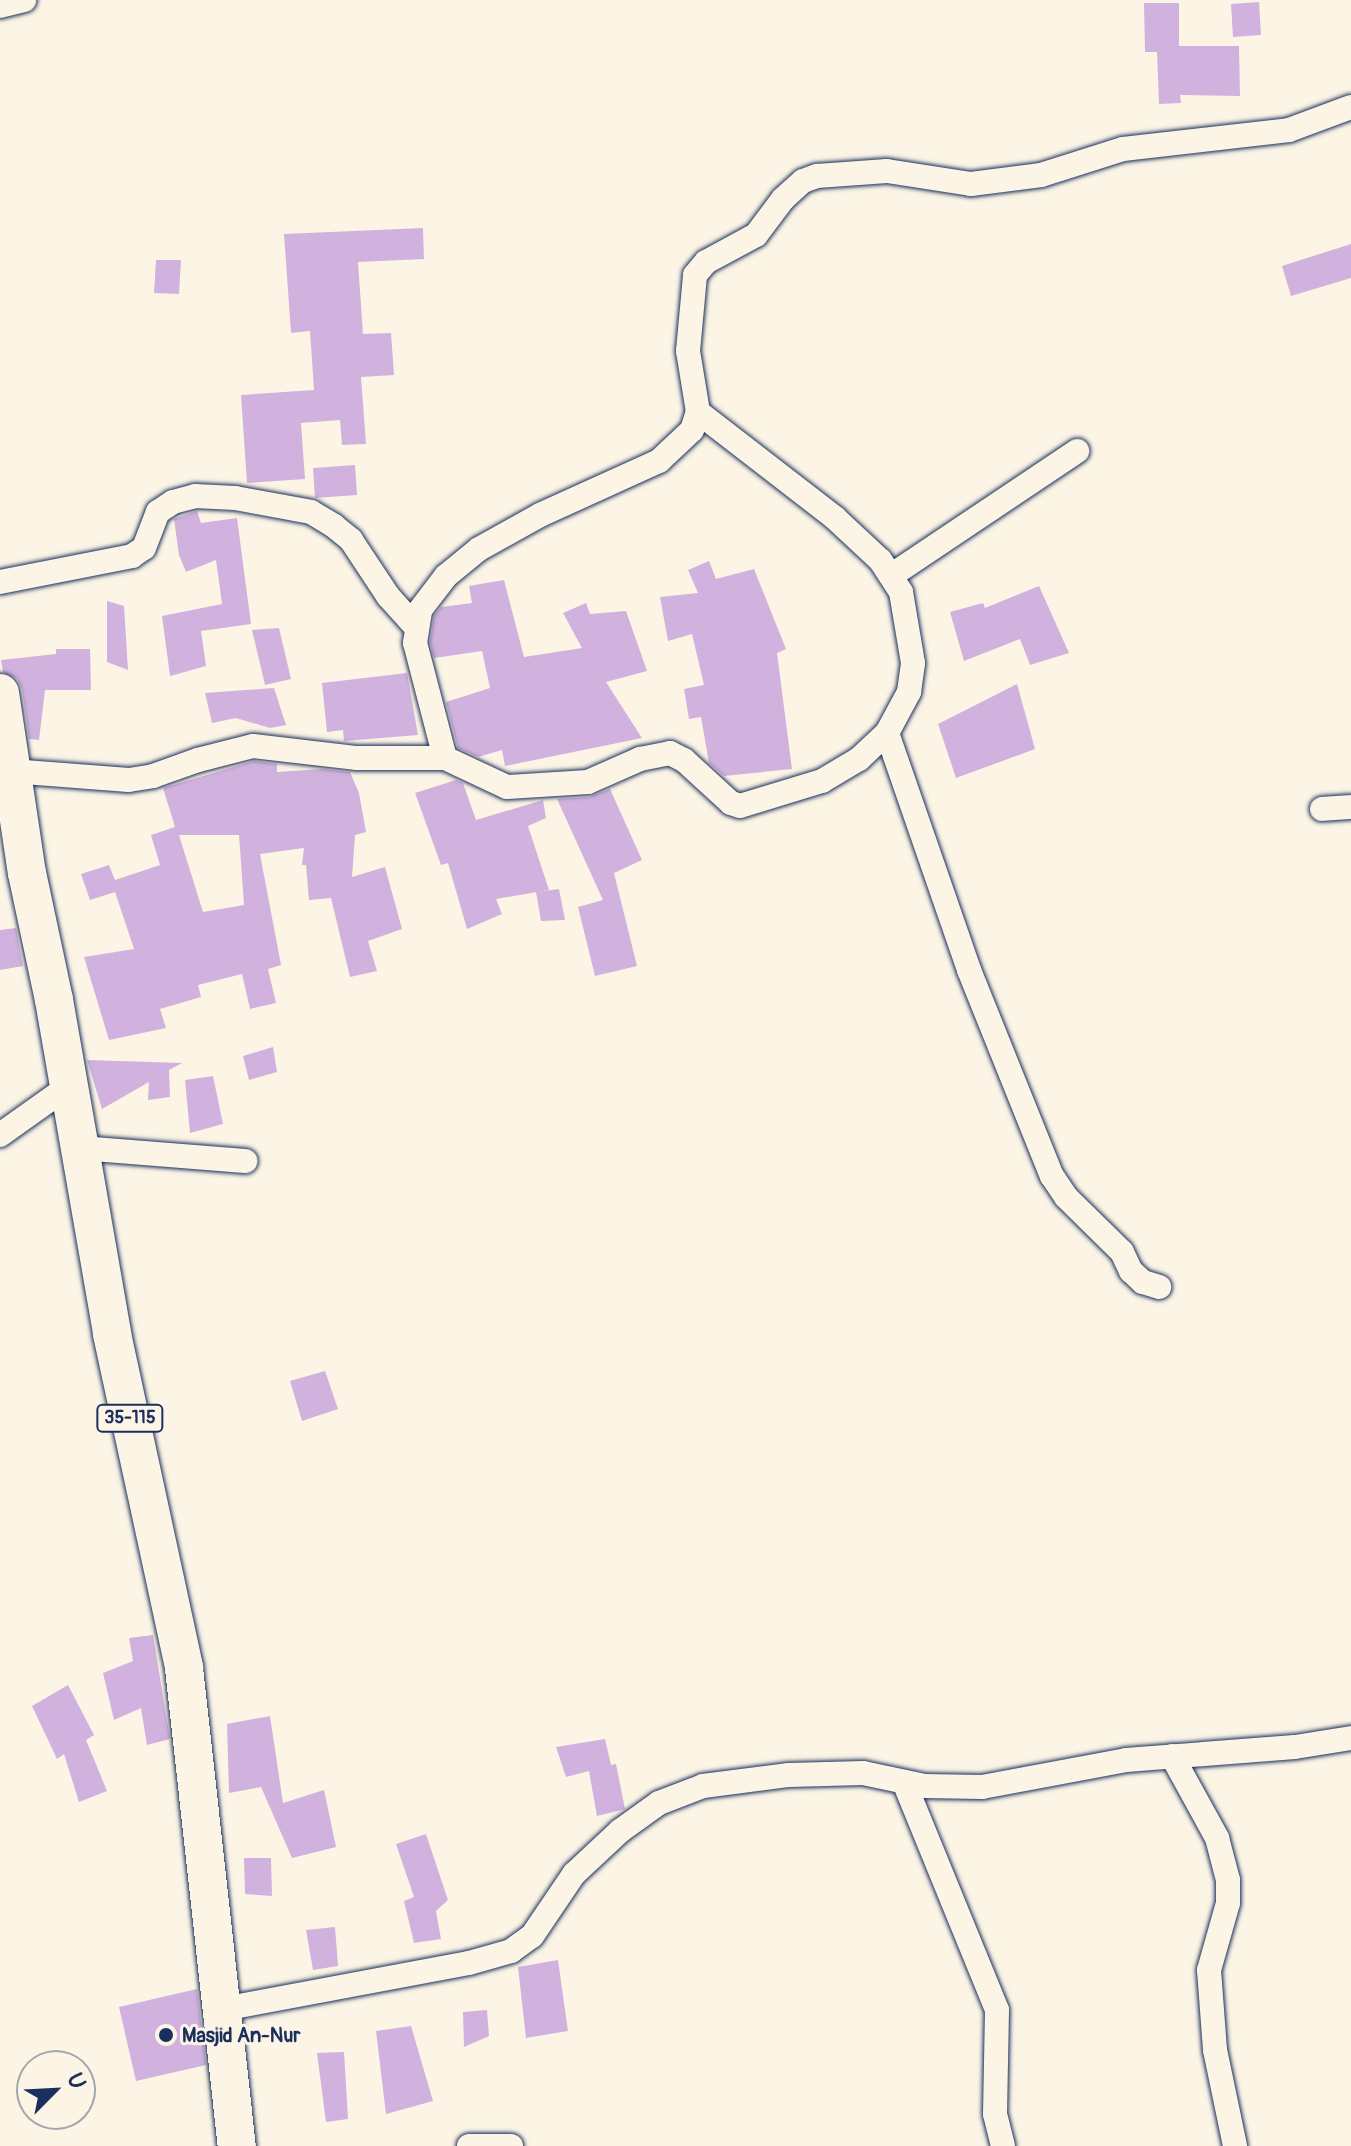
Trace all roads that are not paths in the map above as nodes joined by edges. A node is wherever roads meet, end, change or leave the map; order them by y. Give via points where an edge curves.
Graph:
1 (24, 0) edge
2 (0, 6) edge
3 (1351, 107) edge
4 (698, 412) junction
5 (1077, 451) dead end
6 (892, 575) junction
7 (0, 582) edge
8 (415, 626) junction
9 (0, 693) edge
10 (887, 733) junction
11 (445, 758) junction
12 (11, 771) junction
13 (1351, 807) edge
14 (1322, 809) dead end
15 (69, 1086) junction
16 (0, 1135) edge
17 (80, 1148) junction
18 (245, 1161) dead end
19 (1159, 1287) dead end
20 (1351, 1738) edge
21 (1172, 1756) junction
22 (904, 1782) junction
23 (223, 2009) junction
24 (237, 2146) edge
25 (469, 2146) edge
26 (511, 2146) edge
27 (1003, 2146) edge
28 (1235, 2146) edge

1 - 2 street
3 - 4 street via 1289,130 1123,149 1041,175 971,184 887,171 803,181 756,235 706,262 695,275 688,351
4 - 6 street via 835,518
4 - 8 street via 692,430 659,461 514,528 461,562 430,594
5 - 6 street
6 - 10 street via 904,604 913,663 909,692
7 - 8 street via 132,556 144,548 158,512 173,502 195,496 235,498 311,512 334,526 351,540
8 - 11 street
9 - 12 main road, 35-115
10 - 11 street via 859,759 822,781 740,806 670,753 659,752 588,782 528,787 507,787
10 - 19 street via 969,970 1052,1176 1122,1252 1131,1271
11 - 12 street via 357,758 253,746 129,780
12 - 15 main road, 35-115
13 - 14 street
15 - 16 street
15 - 17 main road, 35-115
17 - 18 street
17 - 23 main road, 35-115 via 112,1334 184,1668
20 - 21 street
21 - 22 street via 982,1787
21 - 28 street via 1217,1838 1228,1880 1228,1903 1209,1970 1215,2050
22 - 23 street via 863,1773 789,1775 681,1793 639,1816 593,1855 532,1936 511,1951
22 - 27 street via 997,2010 995,2114
23 - 24 main road, 35-115
25 - 26 street

